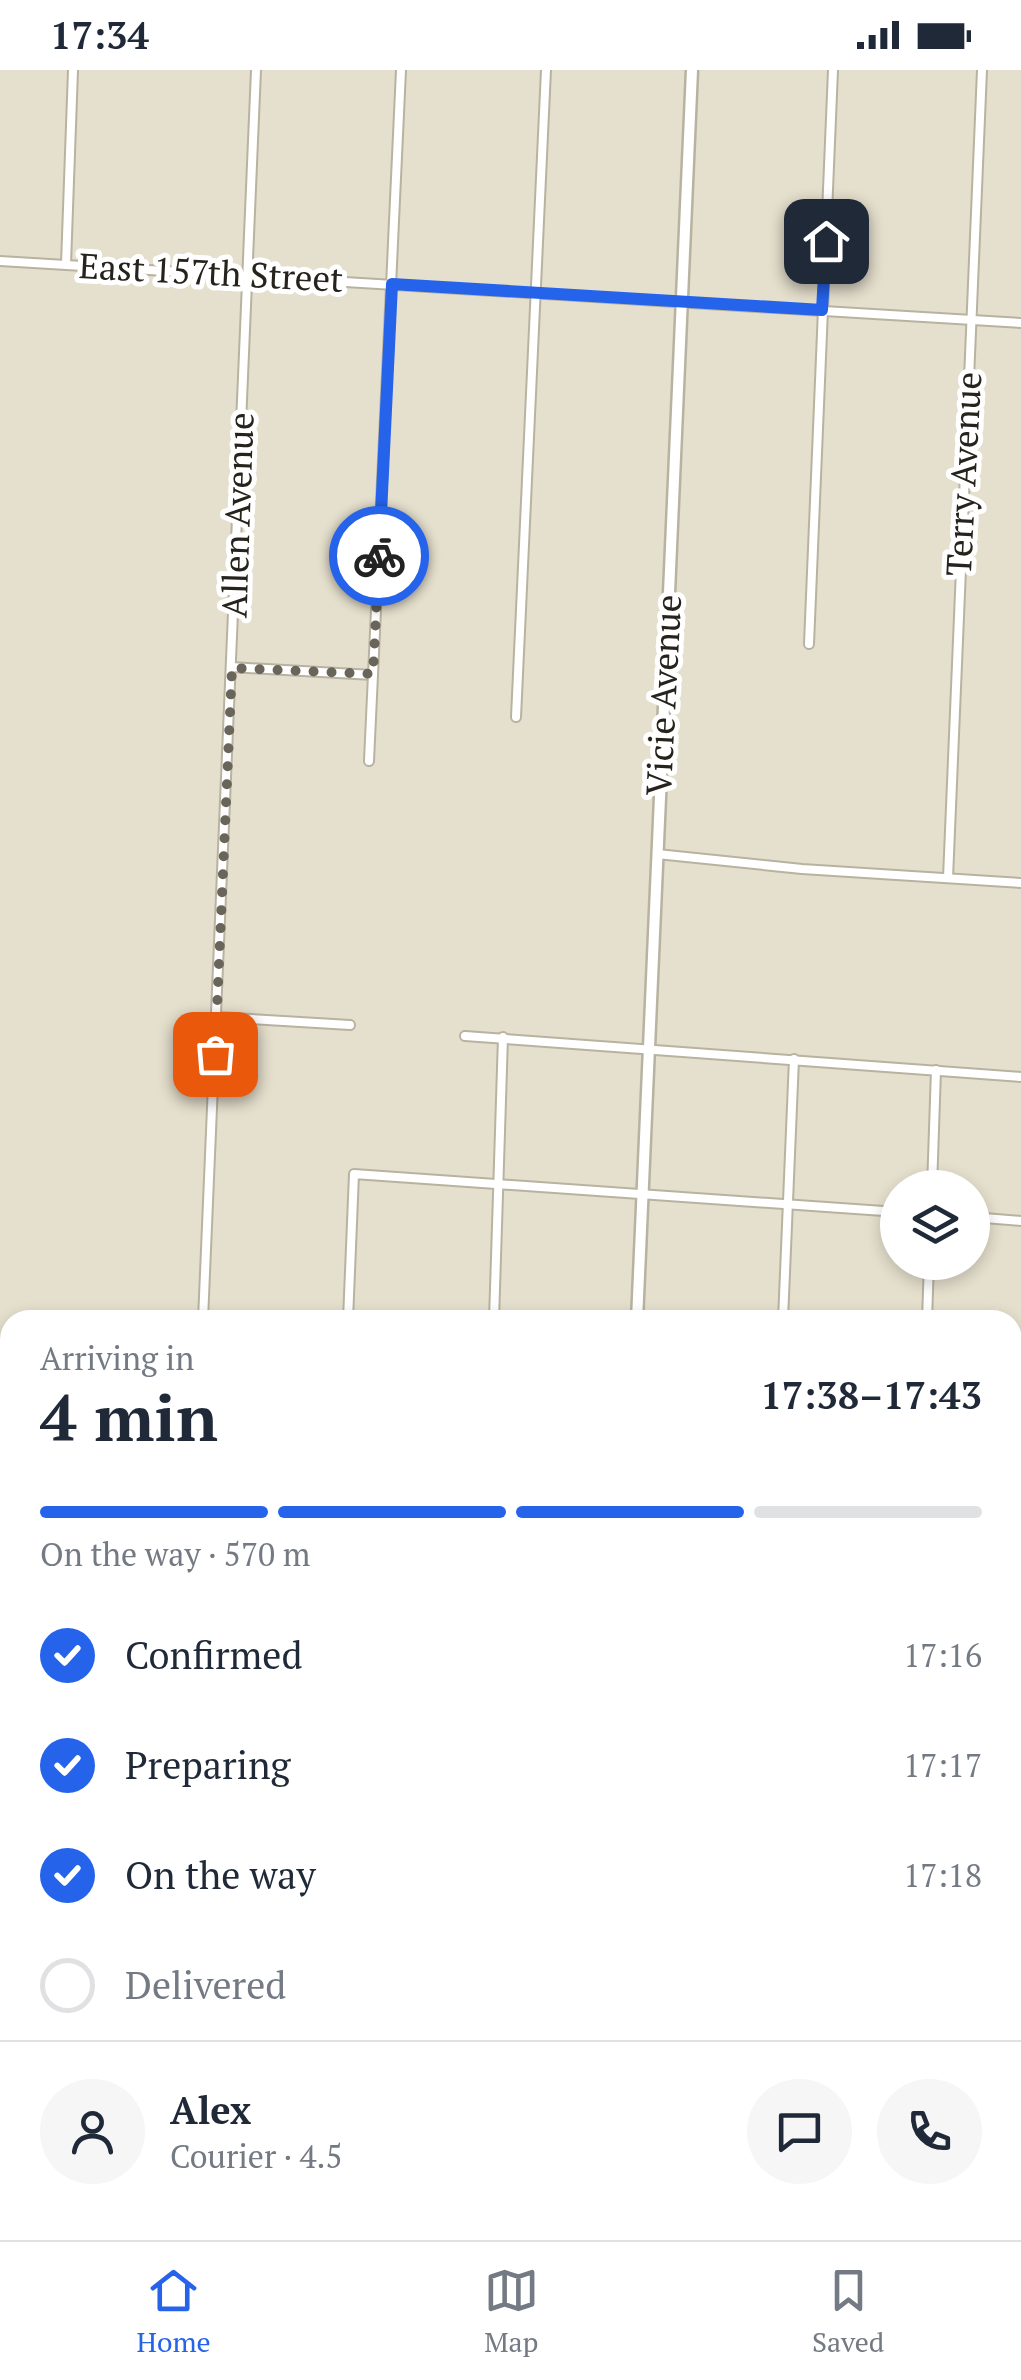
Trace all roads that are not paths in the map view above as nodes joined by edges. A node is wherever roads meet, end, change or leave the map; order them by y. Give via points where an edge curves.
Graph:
1 (73, 70) edge
2 (256, 70) edge
3 (401, 70) edge
4 (546, 70) edge
5 (692, 70) edge
6 (833, 70) edge
7 (982, 70) edge
8 (0, 262) edge
9 (66, 264) junction
10 (247, 276) junction
11 (392, 284) junction
12 (537, 292) junction
13 (682, 301) junction
14 (822, 310) junction
15 (972, 320) junction
16 (1021, 324) edge
17 (809, 644) dead end
18 (232, 668) junction
19 (373, 674) junction
20 (516, 718) dead end
21 (370, 761) dead end
22 (658, 854) junction
23 (948, 878) junction
24 (1021, 883) edge
25 (217, 1017) junction
26 (350, 1025) dead end
27 (466, 1036) dead end
28 (504, 1037) junction
29 (649, 1048) junction
30 (794, 1059) junction
31 (936, 1070) junction
32 (1021, 1077) edge
33 (933, 1170) edge
34 (500, 1182) junction
35 (642, 1192) junction
36 (788, 1204) junction
37 (880, 1211) edge
38 (990, 1218) edge
39 (1021, 1220) edge
40 (928, 1280) edge
41 (203, 1310) edge
42 (348, 1310) edge
43 (494, 1310) edge
44 (637, 1310) edge
45 (783, 1310) edge
46 (927, 1310) edge

1 - 9 street
2 - 10 street, Allen Avenue
3 - 11 street
4 - 12 street
5 - 13 street, Vicie Avenue
6 - 14 street
7 - 15 street, Terry Avenue
8 - 9 street, East 157th Street
9 - 10 street, East 157th Street
10 - 11 street, East 157th Street
10 - 18 street, Allen Avenue
11 - 12 street, East 157th Street
11 - 19 street
12 - 13 street, East 157th Street
12 - 20 street
13 - 14 street, East 157th Street
13 - 22 street, Vicie Avenue
14 - 15 street, East 157th Street
14 - 17 street
15 - 16 street, East 157th Street
15 - 23 street, Terry Avenue
18 - 19 street
18 - 25 street, Allen Avenue
19 - 21 street
22 - 23 street
22 - 29 street, Vicie Avenue
23 - 24 street
25 - 26 street
25 - 41 street, Allen Avenue
27 - 28 street
28 - 29 street
28 - 34 street
29 - 30 street
29 - 35 street, Vicie Avenue
30 - 31 street
30 - 36 street
31 - 32 street
31 - 33 street
34 - 35 street
34 - 42 street via 354,1174
34 - 43 street
35 - 36 street
35 - 44 street, Vicie Avenue
36 - 37 street
36 - 45 street
38 - 39 street
40 - 46 street

